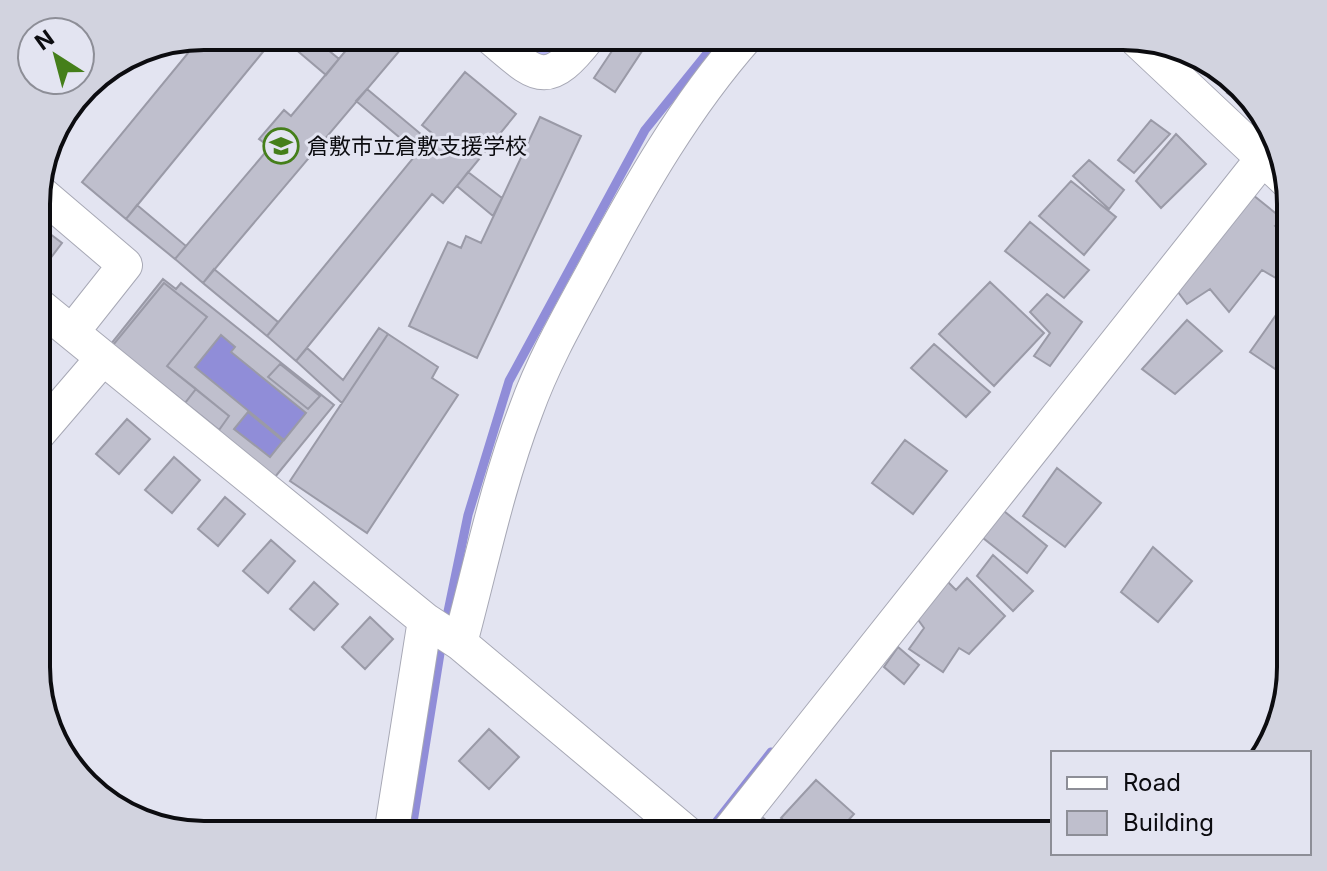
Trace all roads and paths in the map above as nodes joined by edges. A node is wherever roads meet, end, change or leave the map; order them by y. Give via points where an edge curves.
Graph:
1 (506, 50) edge
2 (578, 50) edge
3 (735, 50) edge
4 (1151, 53) edge
5 (1269, 156) edge
6 (1272, 165) edge
7 (50, 201) edge
8 (50, 314) edge
9 (72, 332) junction
10 (103, 358) junction
11 (50, 420) edge
12 (442, 631) junction
13 (394, 821) edge
14 (672, 821) edge
15 (737, 821) edge

1 - 2 street via 539,72 560,68
3 - 12 street via 669,139 546,360 483,545
4 - 5 street
6 - 15 street
7 - 9 street via 125,265
8 - 9 street
9 - 10 street
10 - 11 street
10 - 12 street
12 - 13 street
12 - 14 street

